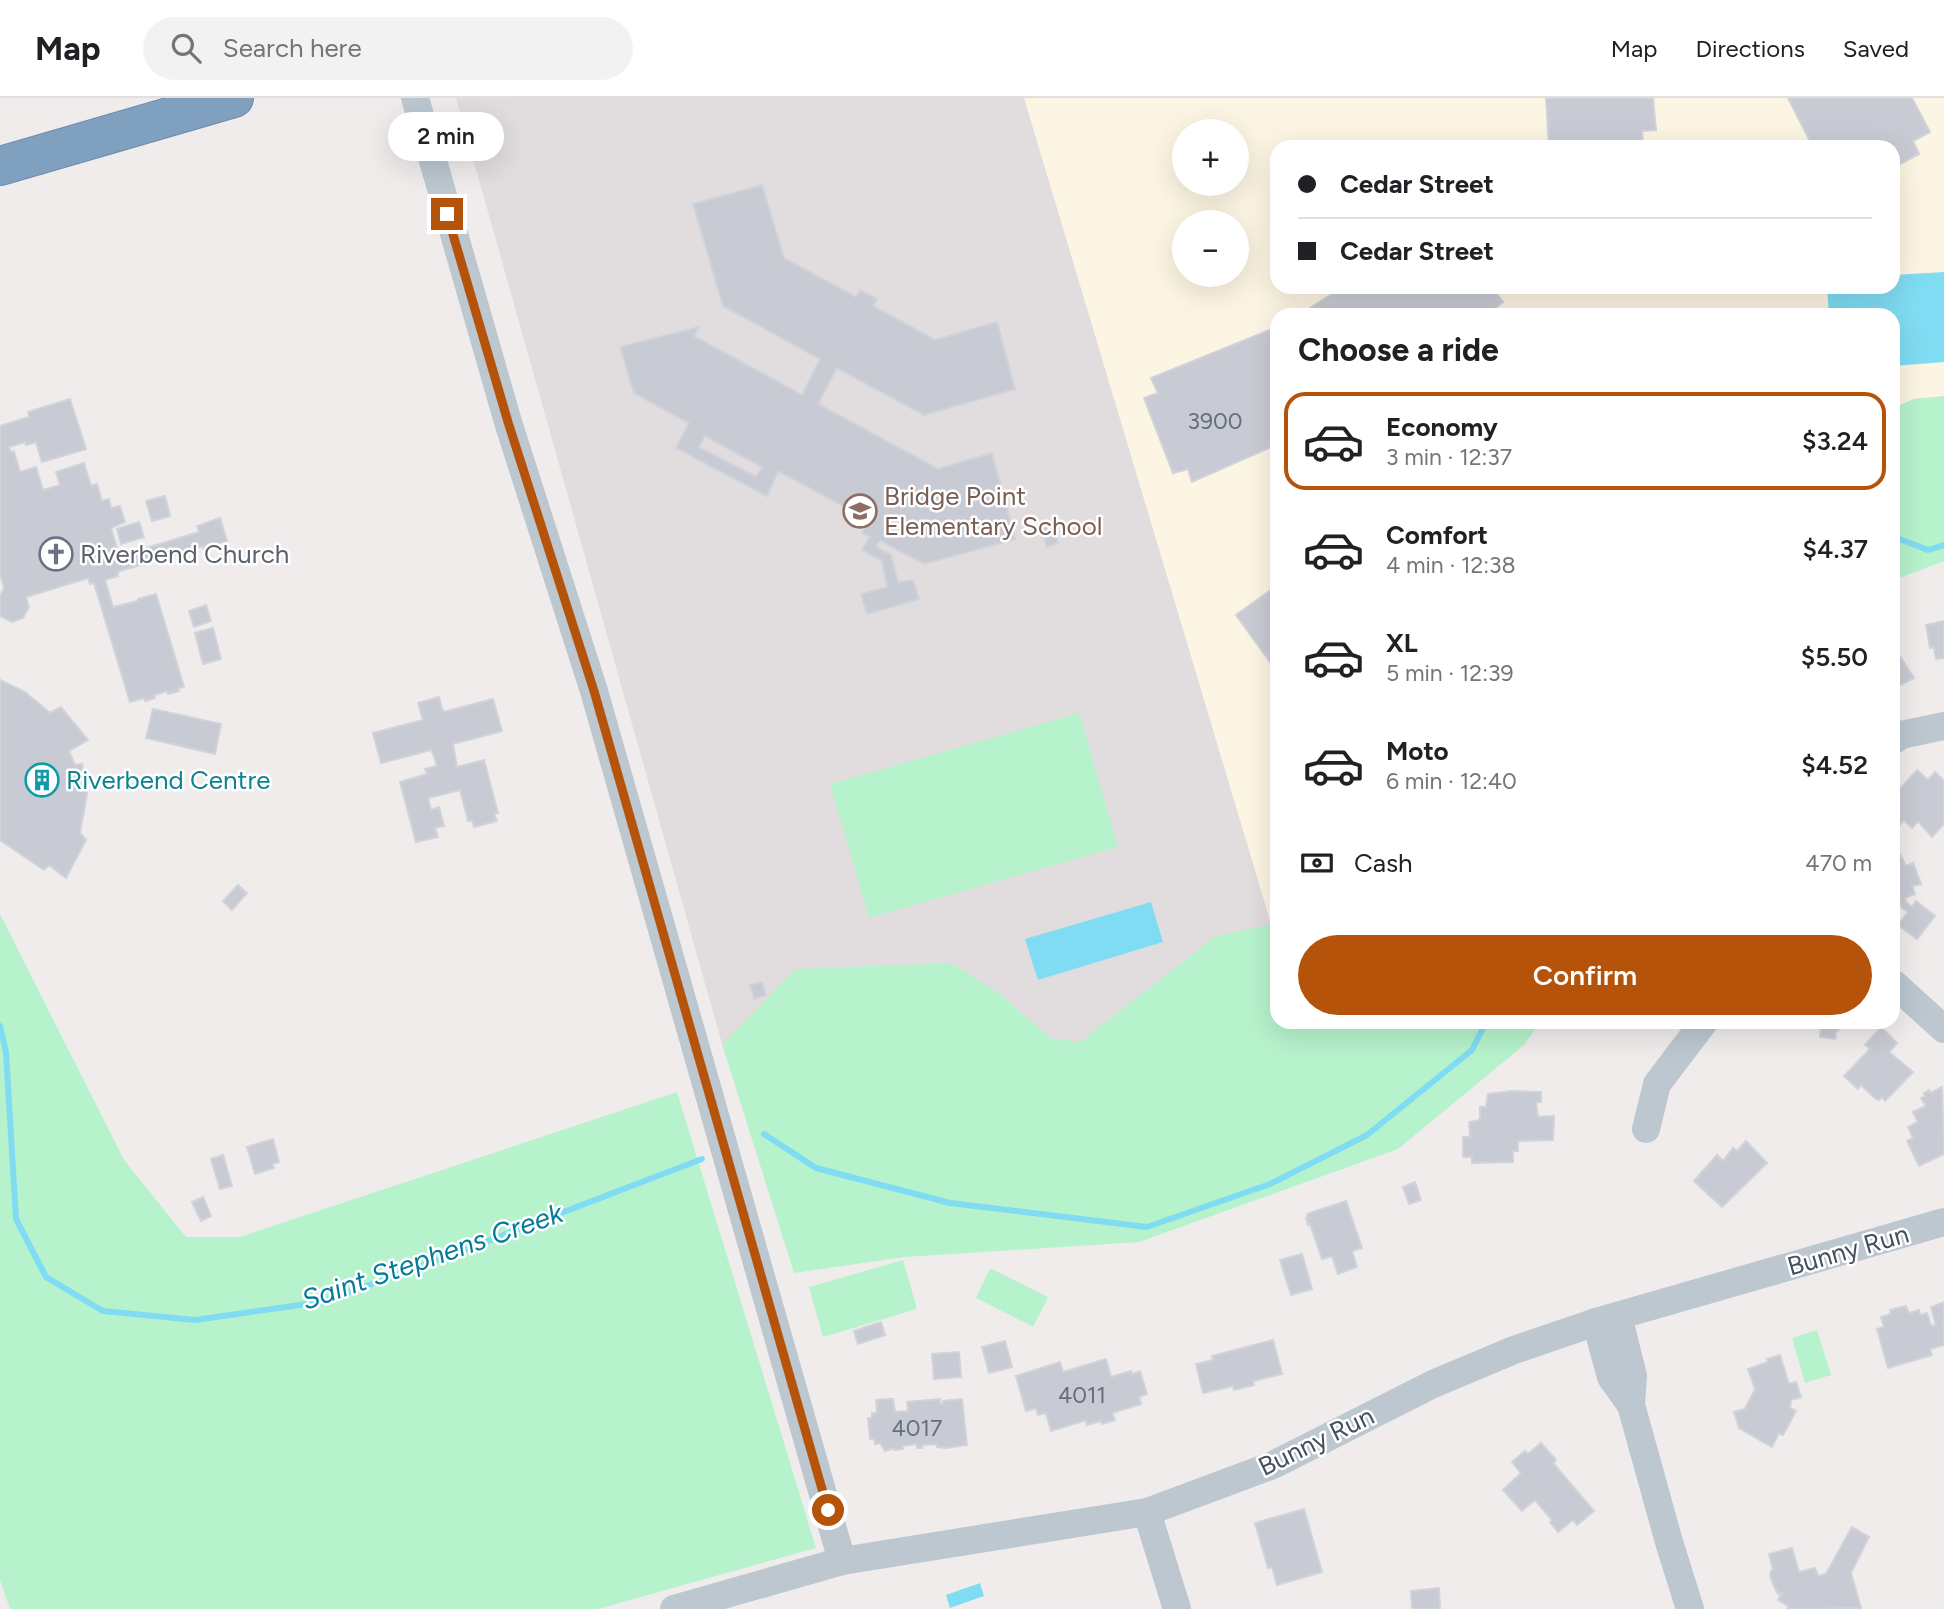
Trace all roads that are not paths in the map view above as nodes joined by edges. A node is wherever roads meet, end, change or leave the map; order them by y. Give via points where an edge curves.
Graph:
1 (234, 98) edge
2 (415, 98) edge
3 (0, 166) edge
4 (1944, 726) edge
5 (1900, 736) edge
6 (1900, 989) edge
7 (1699, 1029) edge
8 (1944, 1029) edge
9 (1646, 1129) dead end
10 (1944, 1222) edge
11 (1607, 1319) junction
12 (1147, 1512) junction
13 (842, 1561) junction
14 (732, 1601) edge
15 (674, 1609) edge
16 (1177, 1609) edge
17 (1690, 1609) edge

1 - 3 highway
2 - 13 street via 508,422 594,691
4 - 5 street
6 - 8 street
7 - 9 street via 1657,1084
10 - 11 street, Bunny Run
11 - 12 street, Bunny Run via 1444,1379 1273,1465
11 - 17 street via 1633,1376 1631,1405
12 - 13 street, Bunny Run
12 - 16 street
13 - 14 street, Bunny Run
14 - 15 street, Bunny Run

